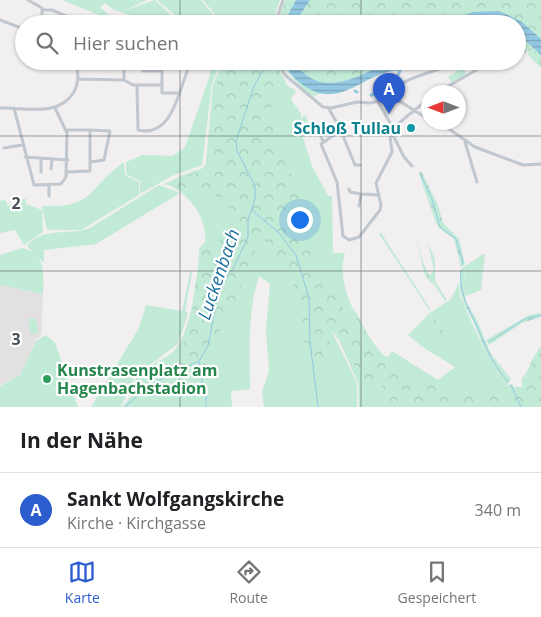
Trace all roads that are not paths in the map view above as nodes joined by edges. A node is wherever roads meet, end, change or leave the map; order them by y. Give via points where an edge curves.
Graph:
1 (28, 0) edge
2 (284, 0) edge
3 (43, 10) junction
4 (43, 15) edge
5 (64, 15) edge
6 (278, 15) edge
7 (0, 20) edge
8 (15, 26) edge
9 (76, 70) edge
10 (124, 70) edge
11 (188, 70) edge
12 (282, 70) edge
13 (440, 70) edge
14 (476, 70) edge
15 (143, 71) dead end
16 (162, 72) joint
17 (78, 79) junction
18 (124, 80) junction
19 (162, 85) junction
20 (450, 85) edge
21 (137, 86) junction
22 (177, 93) junction
23 (386, 99) junction
24 (378, 102) junction
25 (421, 104) edge
26 (0, 108) edge
27 (14, 108) junction
28 (56, 108) junction
29 (329, 109) junction
30 (413, 110) junction
31 (421, 115) edge
32 (315, 124) dead end
33 (393, 128) junction
34 (65, 130) junction
35 (90, 130) junction
36 (341, 130) junction
37 (452, 130) edge
38 (392, 133) junction
39 (323, 141) junction
40 (464, 141) junction
41 (22, 146) junction
42 (475, 147) junction
43 (4, 148) dead end
44 (466, 148) junction
45 (25, 157) junction
46 (41, 159) junction
47 (52, 159) junction
48 (68, 160) junction
49 (91, 162) junction
50 (541, 164) edge
51 (360, 165) dead end
52 (412, 166) dead end
53 (51, 169) dead end
54 (41, 172) dead end
55 (67, 172) junction
56 (477, 182) dead end
57 (49, 185) junction
58 (349, 189) dead end
59 (361, 194) junction
60 (378, 195) junction
61 (49, 196) dead end
62 (359, 206) dead end

1 - 3 street
2 - 6 street
3 - 4 street
3 - 5 street
7 - 8 street
9 - 17 street
10 - 18 street
11 - 22 street
12 - 29 street via 295,85
13 - 23 street via 399,84
14 - 20 street
15 - 16 street
16 - 19 street
17 - 18 street
17 - 28 street via 70,97
18 - 21 street
19 - 21 street
19 - 22 street via 162,93
21 - 22 street via 137,128 142,130 164,125 174,108
23 - 24 street
23 - 30 street via 401,102
24 - 29 street via 357,102
24 - 33 street
25 - 30 street
26 - 27 street
27 - 28 street
27 - 41 street
28 - 34 street
29 - 36 street
30 - 31 street
30 - 33 street
32 - 39 street
33 - 38 street
34 - 35 street
34 - 48 street
35 - 49 street
35 - 49 street via 110,131 104,160
36 - 39 street
36 - 51 street via 355,165
37 - 40 street
38 - 52 street
38 - 60 street via 392,152 377,179
39 - 60 street via 321,144 337,182 343,236 349,240 358,237 375,218 381,205
40 - 42 street
40 - 44 street
41 - 43 street
41 - 45 street
42 - 44 street
42 - 50 street via 523,165
44 - 56 street
45 - 46 street
45 - 57 street via 34,185
46 - 47 street
46 - 54 street
47 - 48 street
47 - 53 street
48 - 55 street
49 - 55 street via 90,171
55 - 57 street via 64,182
57 - 61 street
58 - 59 street
59 - 60 street
59 - 62 street

